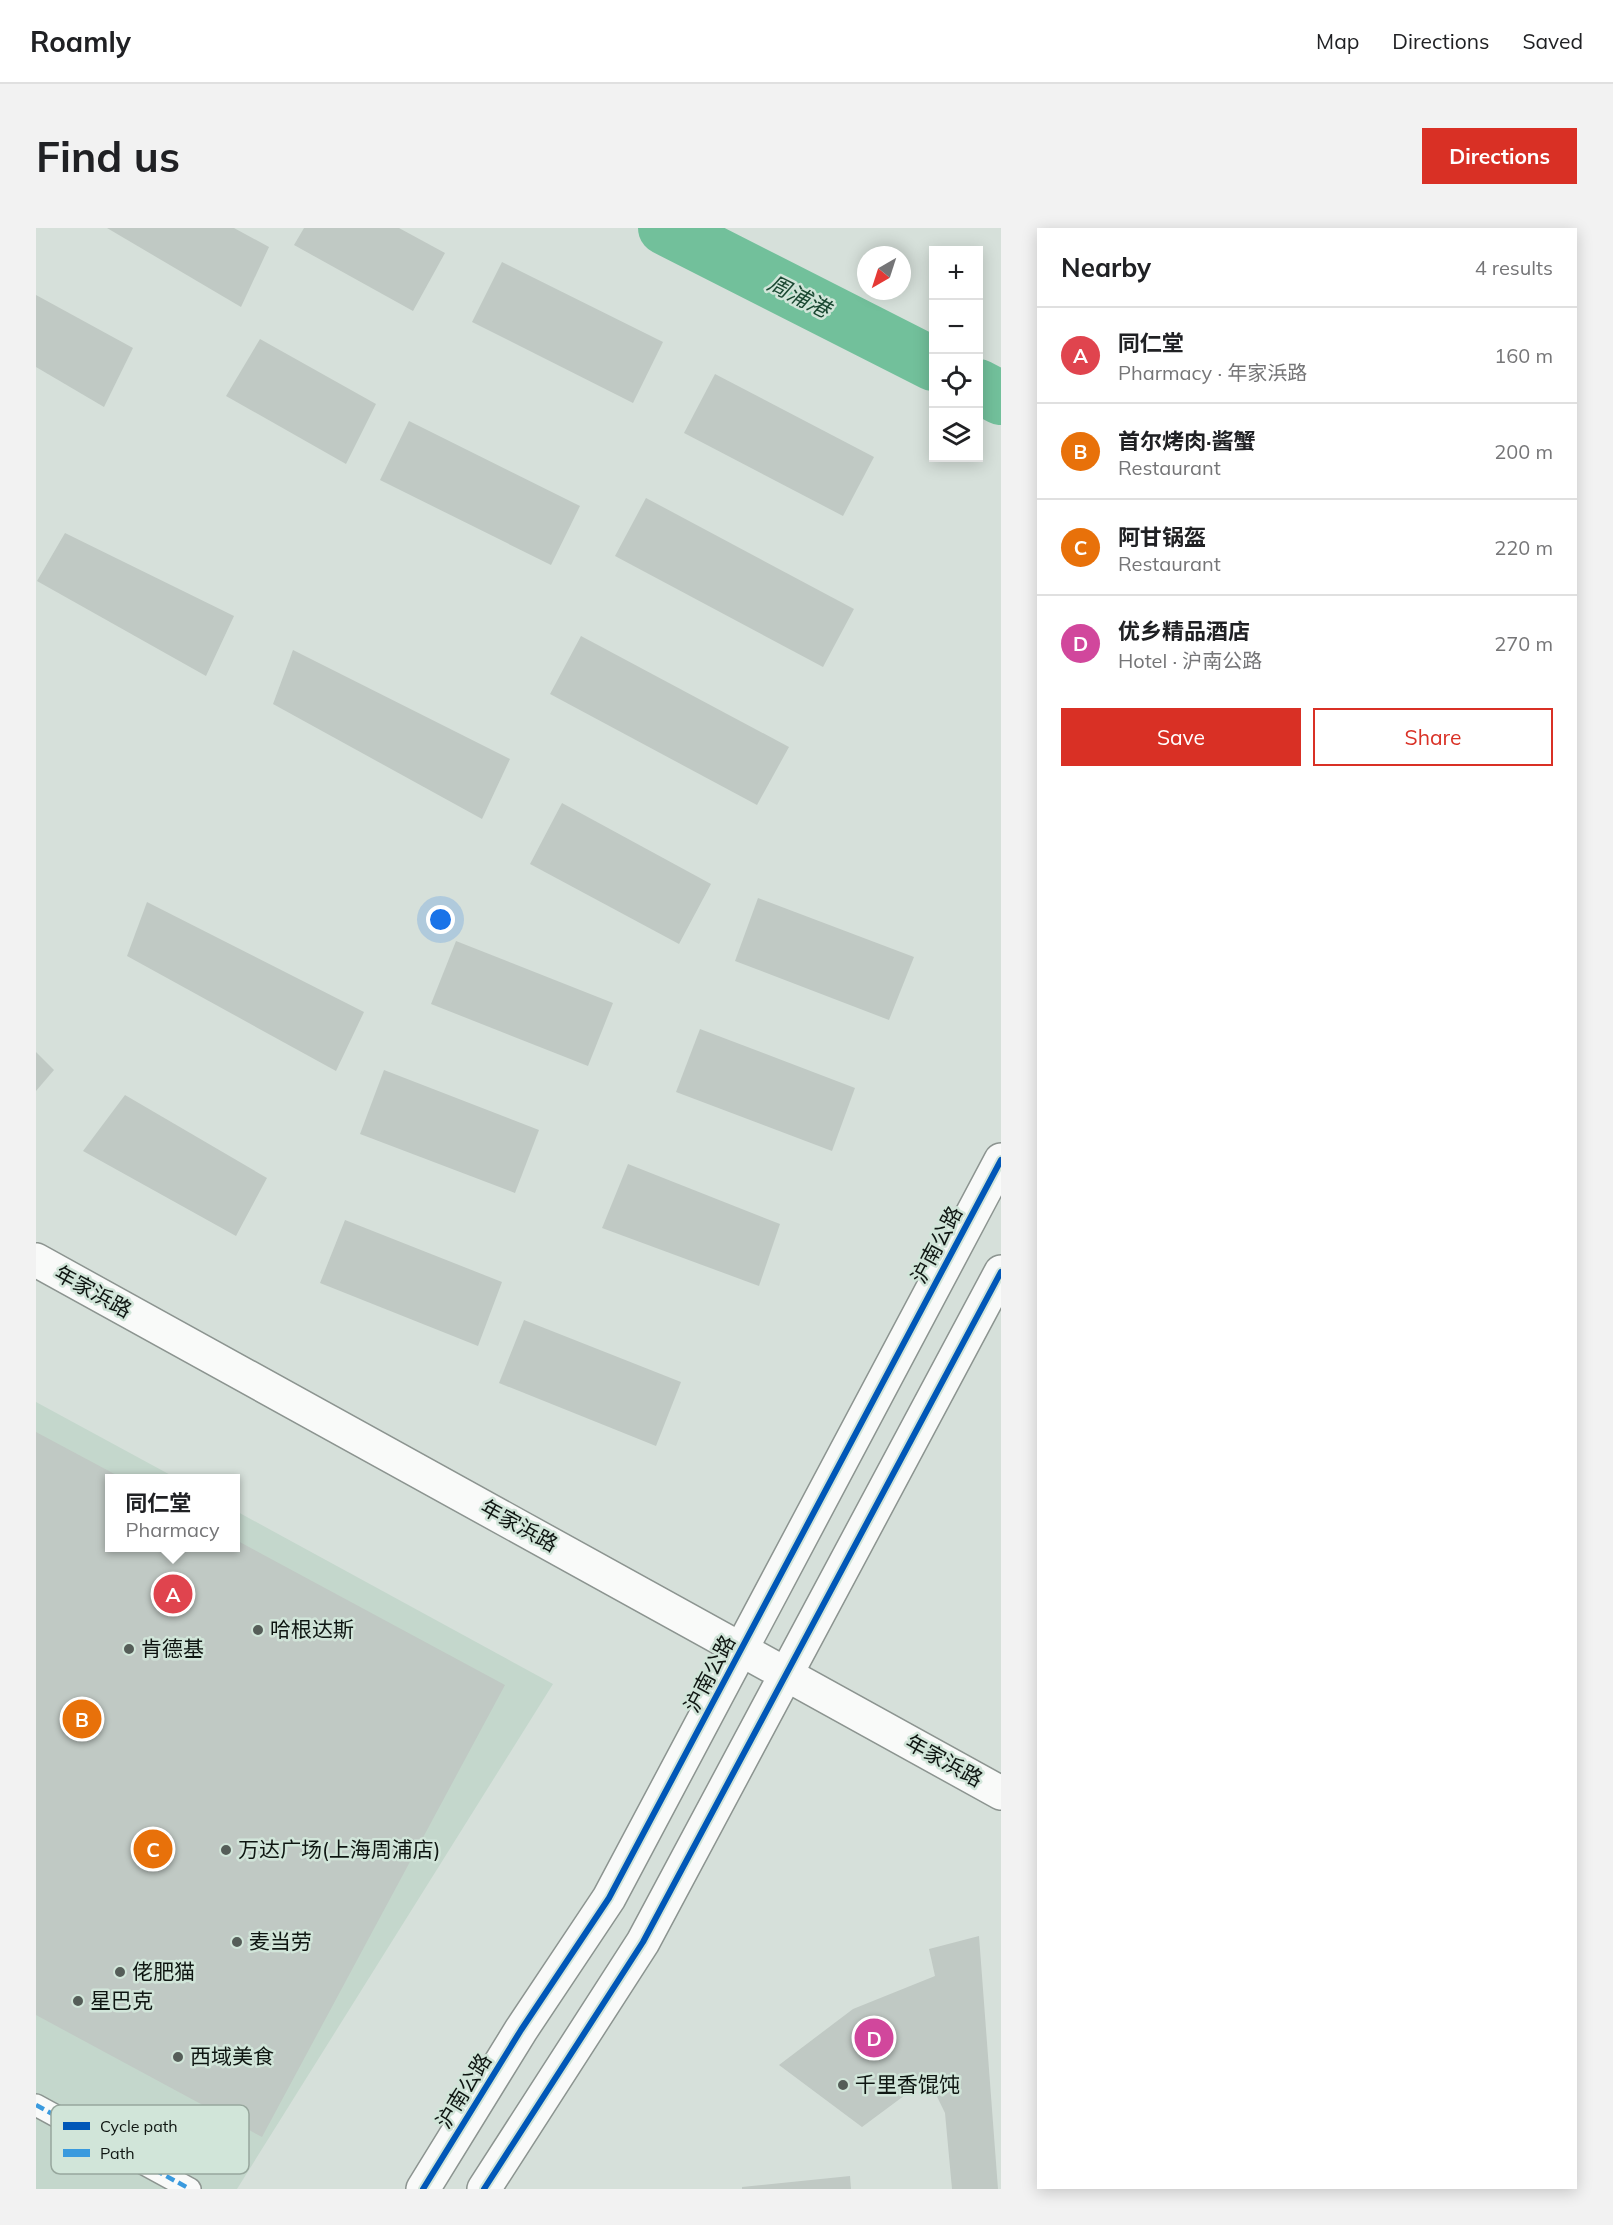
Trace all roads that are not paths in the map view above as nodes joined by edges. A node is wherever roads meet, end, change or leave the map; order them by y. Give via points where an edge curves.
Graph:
1 (1001, 1160) edge
2 (36, 1260) edge
3 (1001, 1272) edge
4 (742, 1649) junction
5 (788, 1674) junction
6 (1001, 1793) edge
7 (36, 2105) edge
8 (51, 2113) edge
9 (162, 2174) edge
10 (190, 2189) edge
11 (423, 2189) edge
12 (484, 2189) edge

1 - 4 main road, 沪南公路
2 - 4 main road, 年家浜路
3 - 5 main road
4 - 5 main road, 年家浜路
4 - 11 main road, 沪南公路 via 609,1899 521,2030
5 - 6 main road, 年家浜路
5 - 12 main road via 643,1942
7 - 8 street
9 - 10 street

